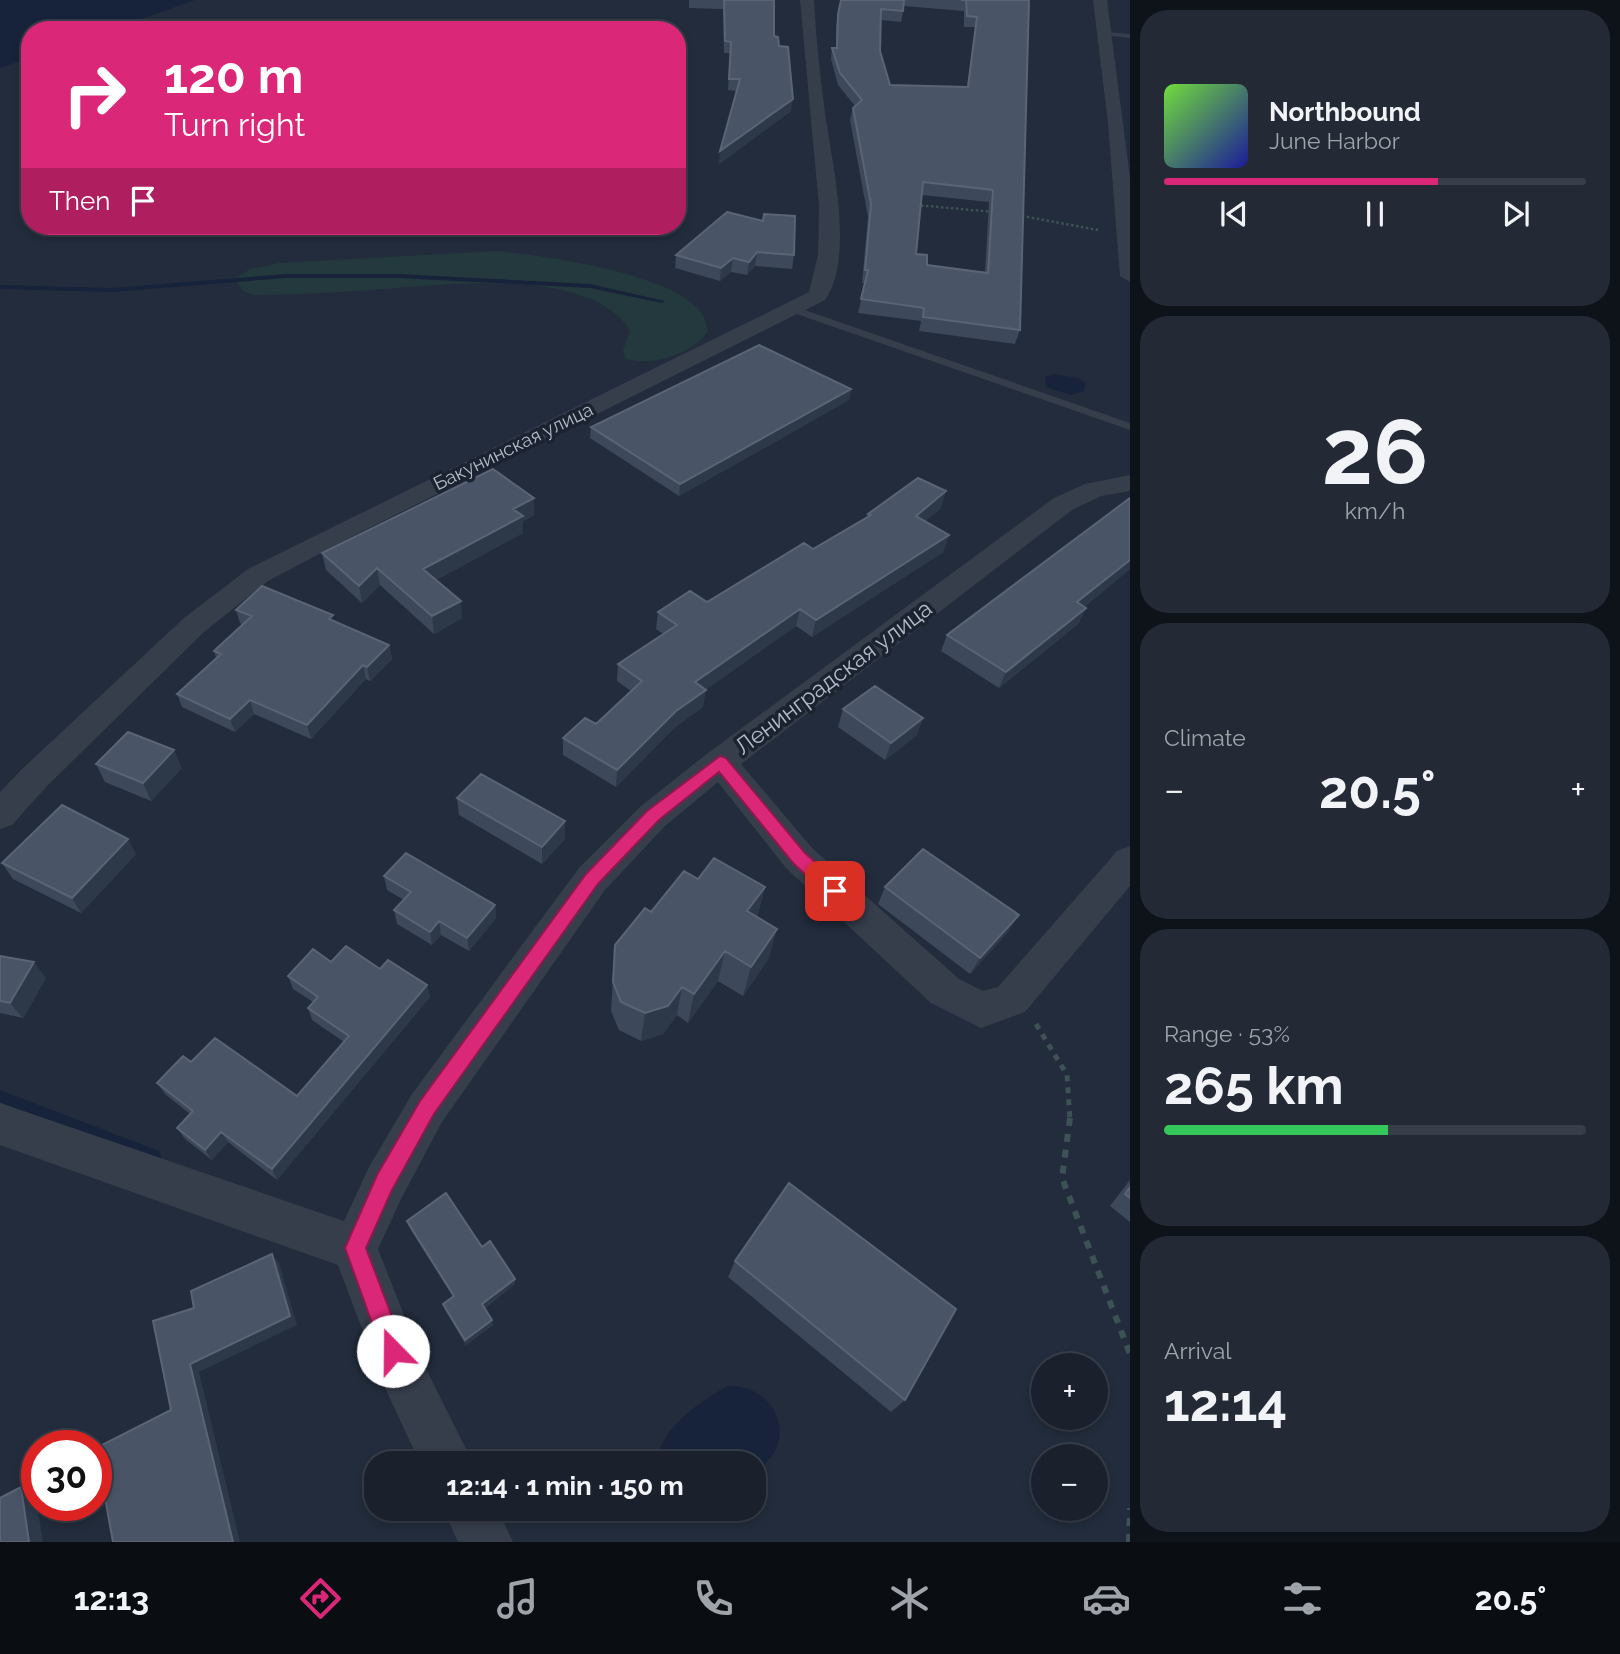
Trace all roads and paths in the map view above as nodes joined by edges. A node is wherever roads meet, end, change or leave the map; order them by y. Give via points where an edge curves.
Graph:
1 (807, 0) edge
2 (1100, 0) edge
3 (1105, 34) junction
4 (1130, 36) edge
5 (912, 205) edge
6 (1003, 213) edge
7 (1015, 215) edge
8 (1126, 235) junction
9 (1130, 276) edge
10 (792, 309) junction
11 (1130, 427) edge
12 (1130, 483) edge
13 (720, 762) junction
14 (0, 815) edge
15 (1130, 861) edge
16 (1011, 1000) junction
17 (0, 1124) edge
18 (355, 1248) junction
19 (1130, 1354) edge
20 (441, 1451) edge
21 (1130, 1508) edge
22 (476, 1521) edge
23 (486, 1542) edge
24 (1129, 1542) edge

1 - 10 street, Бакунинская улица via 829,198 826,281 818,296
2 - 3 street
3 - 4 lane
3 - 8 street
5 - 6 path
7 - 8 path
8 - 9 street
10 - 11 lane
10 - 14 street, Бакунинская улица via 258,575 194,625
12 - 13 street, Ленинградская улица via 1094,490 1063,504
13 - 16 street via 799,858 945,991 981,1010
13 - 18 street, Ленинградская улица via 653,816 592,879 427,1108
15 - 16 street
16 - 19 path via 1044,1031 1067,1074 1071,1114 1062,1178
17 - 18 street
18 - 20 street via 404,1377
21 - 24 path
22 - 23 street

